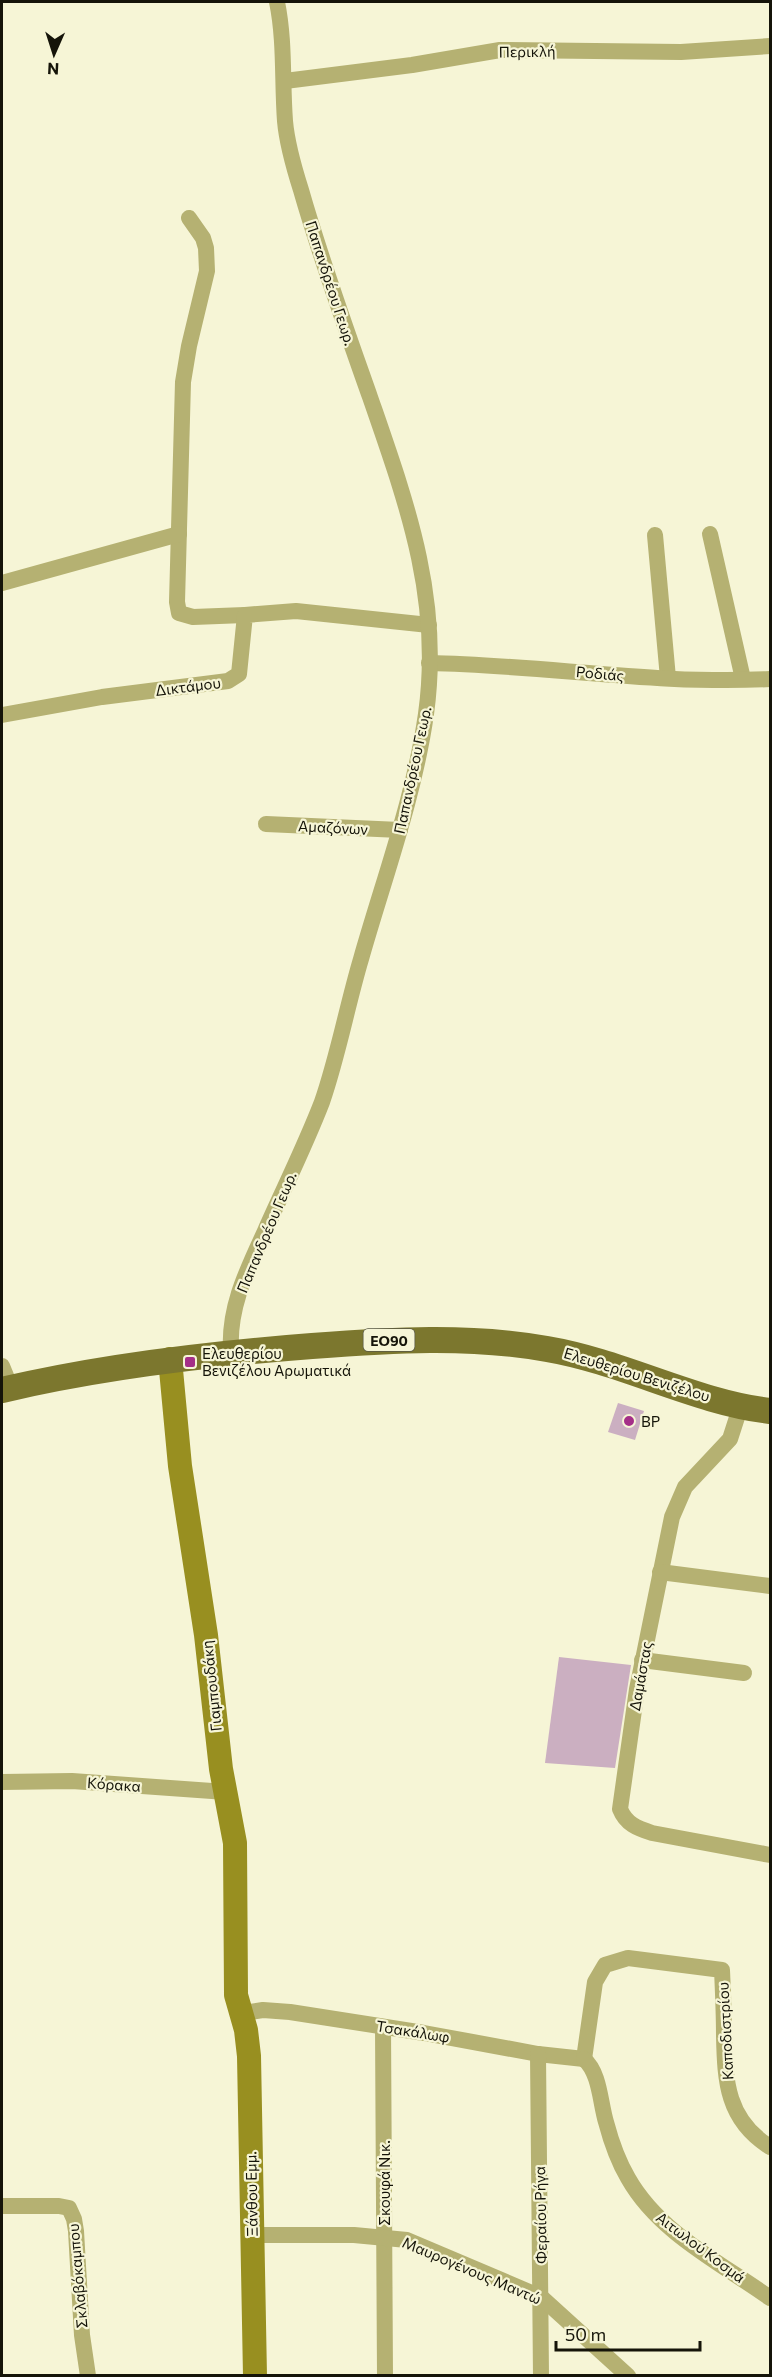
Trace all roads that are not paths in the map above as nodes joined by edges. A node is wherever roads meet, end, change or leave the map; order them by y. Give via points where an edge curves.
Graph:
1 (277, 2) edge
2 (771, 46) edge
3 (285, 81) junction
4 (189, 218) dead end
5 (179, 534) junction
6 (710, 534) dead end
7 (655, 535) dead end
8 (2, 583) edge
9 (245, 615) junction
10 (429, 625) junction
11 (429, 663) junction
12 (668, 678) junction
13 (743, 679) junction
14 (771, 679) edge
15 (2, 715) edge
16 (266, 824) dead end
17 (400, 830) junction
18 (231, 1352) junction
19 (170, 1359) junction
20 (5, 1381) edge
21 (741, 1405) junction
22 (771, 1411) edge
23 (660, 1572) junction
24 (771, 1586) edge
25 (642, 1660) junction
26 (744, 1673) dead end
27 (2, 1782) edge
28 (226, 1792) junction
29 (771, 1855) edge
30 (243, 2013) junction
31 (383, 2027) junction
32 (538, 2054) junction
33 (584, 2059) junction
34 (771, 2147) edge
35 (2, 2205) edge
36 (251, 2235) junction
37 (384, 2237) junction
38 (541, 2297) junction
39 (771, 2298) edge
40 (87, 2376) edge
41 (255, 2376) edge
42 (385, 2376) edge
43 (541, 2376) edge
44 (628, 2376) edge

1 - 3 street, Παπανδρέου Γεωρ.
2 - 3 street, Περικλή via 681,52 500,50
3 - 10 street, Παπανδρέου Γεωρ. via 285,119 294,165 327,274 407,504 420,556
4 - 5 street via 207,248 207,271 183,382
5 - 8 street
5 - 9 street via 179,613 193,617
6 - 13 street
7 - 12 street
9 - 10 street via 296,611
9 - 15 street, Δικτάμου via 239,674 228,681
10 - 11 street, Παπανδρέου Γεωρ.
11 - 12 street, Ροδιάς
11 - 17 street, Παπανδρέου Γεωρ. via 426,714
12 - 13 street, Ροδιάς
13 - 14 street, Ροδιάς
16 - 17 street, Αμαζόνων
17 - 18 street, Παπανδρέου Γεωρ. via 326,1089 237,1297 230,1330
18 - 19 main road, Ελευθερίου Βενιζέλου / ΕΟ90
18 - 21 main road, Ελευθερίου Βενιζέλου / ΕΟ90 via 381,1341 531,1346 586,1357
19 - 20 main road, Ελευθερίου Βενιζέλου / ΕΟ90
19 - 28 street, Γιαμπουδάκη via 180,1466
21 - 22 main road, Ελευθερίου Βενιζέλου / ΕΟ90
21 - 23 street, Δαμάστας via 730,1439 694,1476 680,1497
23 - 24 street
23 - 25 street, Δαμάστας
25 - 26 street
25 - 29 street, Δαμάστας via 620,1800 627,1821 652,1833
27 - 28 street, Κόρακα via 72,1781
28 - 30 street, Γιαμπουδάκη via 235,1843 236,1995
30 - 31 street, Τσακάλωφ via 290,2012
30 - 36 street, Ξάνθου Εμμ. via 249,2056
31 - 32 street, Τσακάλωφ
31 - 37 street, Σκουφά Νικ.
32 - 33 street, Τσακάλωφ
32 - 38 street, Φεραίου Ρήγα
33 - 34 street, Καποδιστρίου via 595,1982 605,1965 628,1958 722,1970 728,2092 747,2127
33 - 39 street, Αιτωλού Κοσμά via 592,2066 614,2149 628,2178 650,2208 688,2241
35 - 40 street, Σκλαβόκαμπου via 69,2208 76,2231
36 - 37 street, Μαυρογένους Μαντώ
36 - 41 street, Ξάνθου Εμμ.
37 - 38 street, Μαυρογένους Μαντώ via 407,2240
37 - 42 street, Σκουφά Νικ.
38 - 43 street, Φεραίου Ρήγα
38 - 44 street, Μαυρογένους Μαντώ

